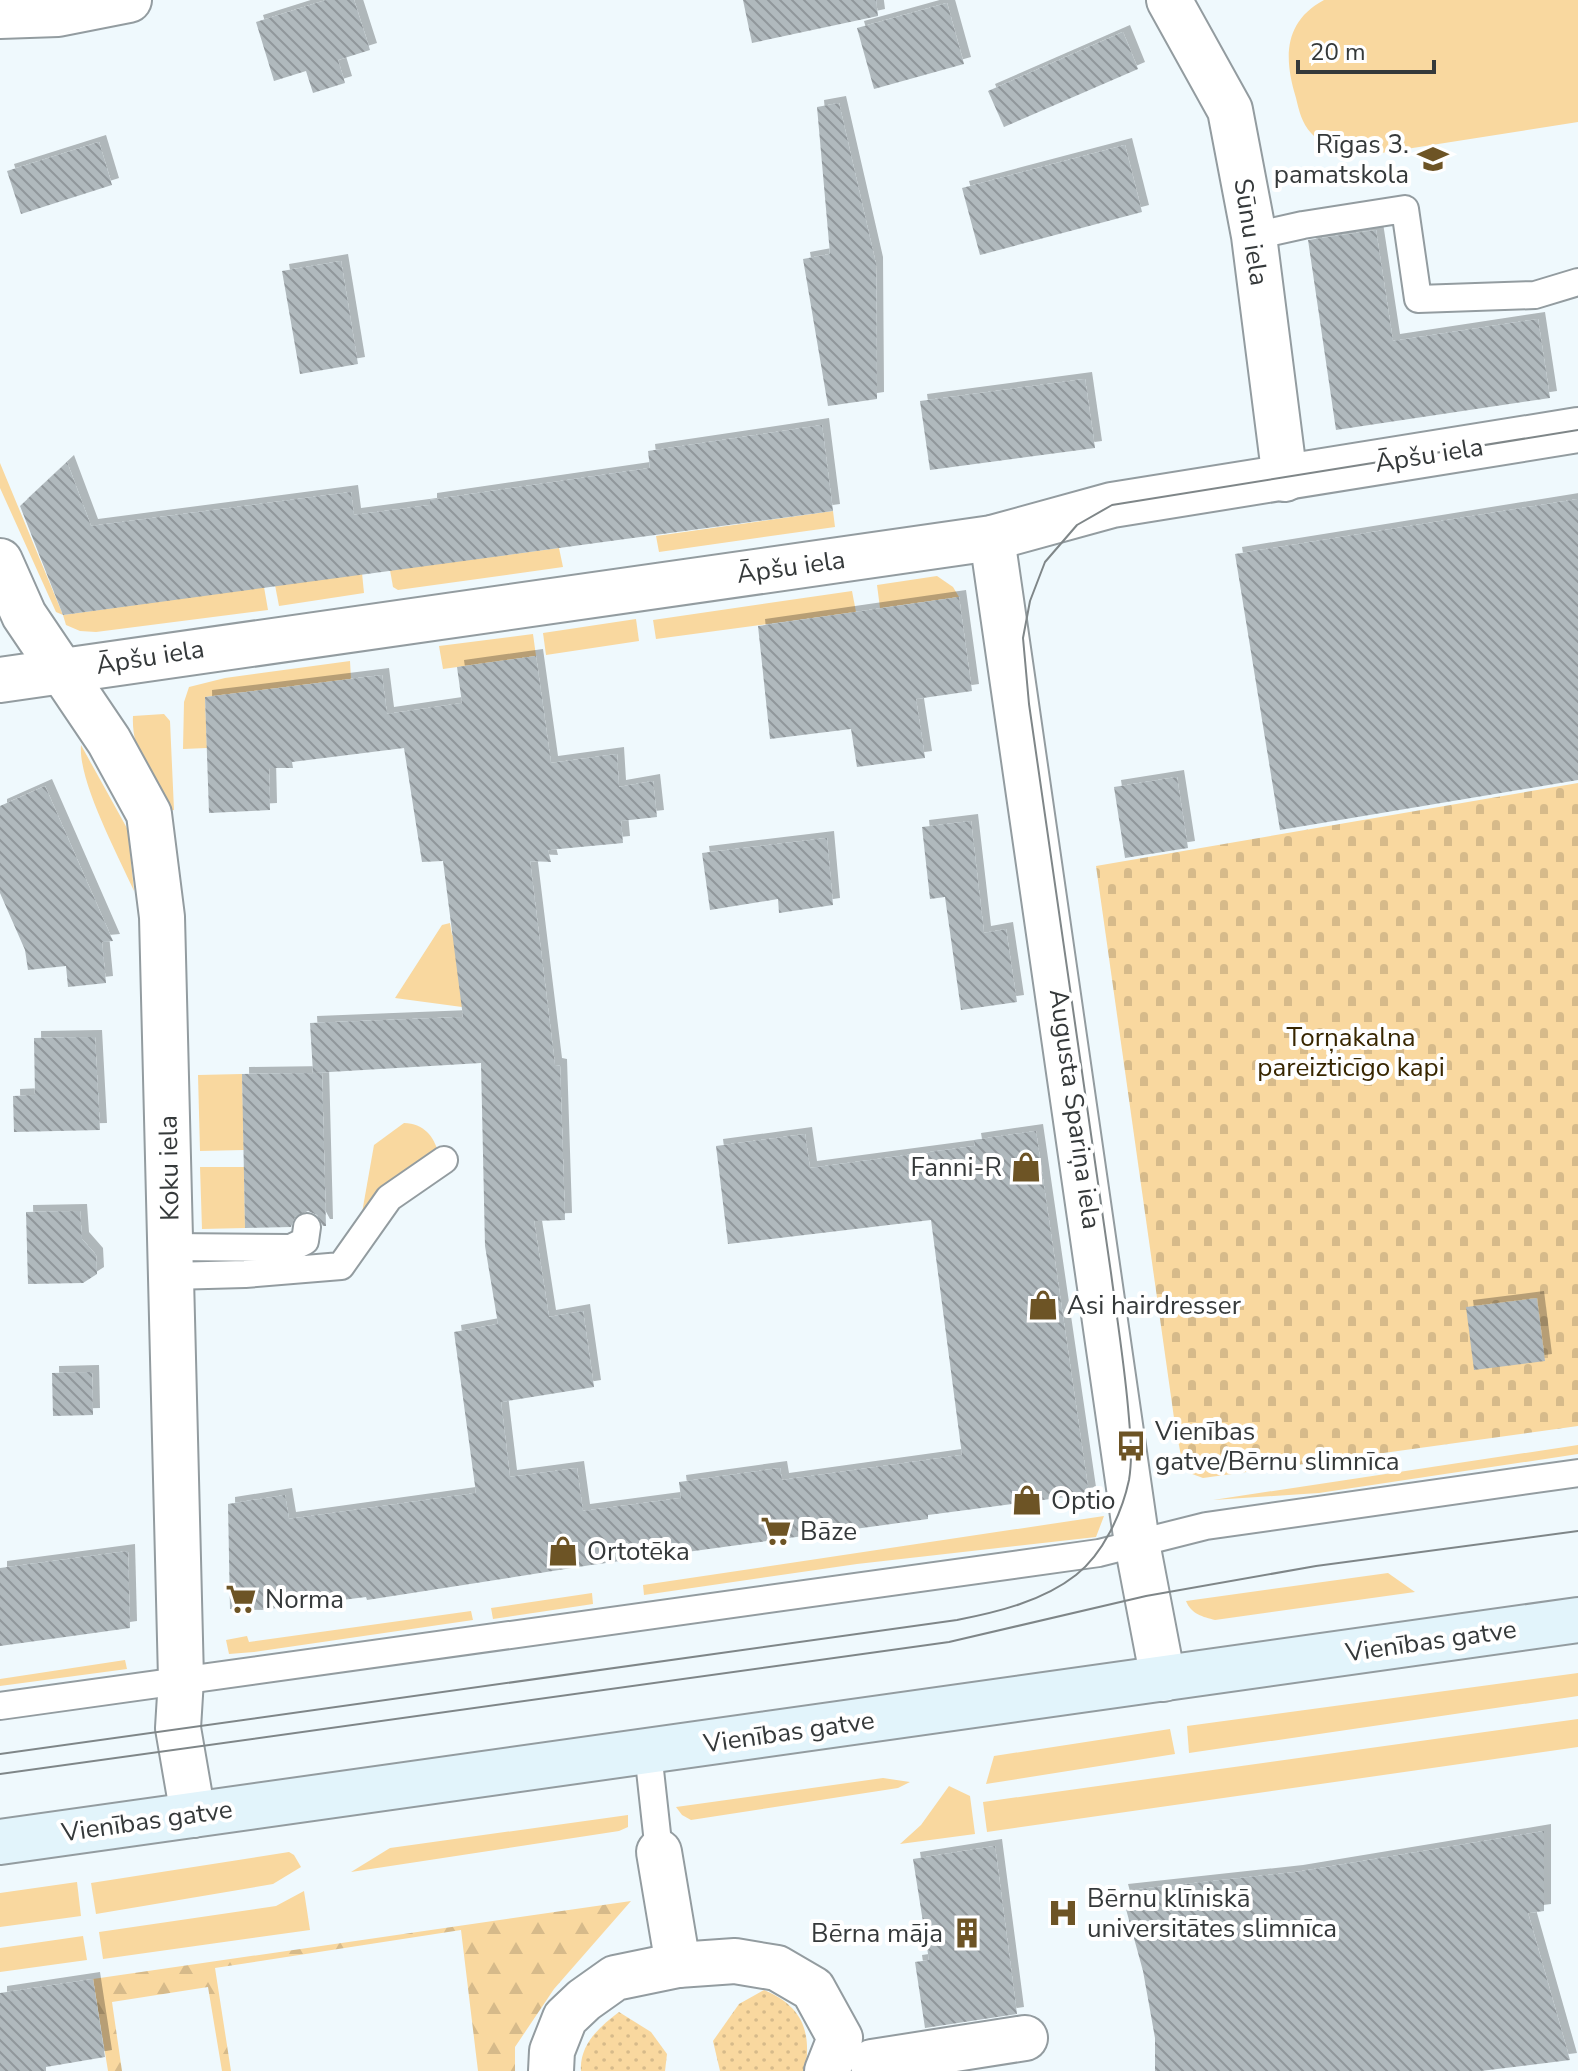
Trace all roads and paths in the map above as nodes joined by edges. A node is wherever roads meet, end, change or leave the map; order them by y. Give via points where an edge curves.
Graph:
1 (129, 0) edge
2 (1169, 0) edge
3 (0, 16) edge
4 (1254, 236) junction
5 (1578, 282) edge
6 (1578, 430) edge
7 (1285, 479) junction
8 (992, 538) junction
9 (0, 561) edge
10 (62, 671) junction
11 (0, 680) edge
12 (444, 1160) dead end
13 (307, 1227) dead end
14 (171, 1261) junction
15 (1578, 1473) edge
16 (1137, 1543) junction
17 (1578, 1620) edge
18 (181, 1679) junction
19 (1163, 1679) junction
20 (0, 1706) edge
21 (648, 1752) junction
22 (193, 1815) junction
23 (0, 1842) edge
24 (659, 1852) joint
25 (678, 1965) junction
26 (1025, 2038) dead end
27 (853, 2061) edge
28 (551, 2071) edge

1 - 3 street via 58,14
2 - 4 street, Sūnu iela via 1230,110
4 - 5 lane via 1405,209 1418,299 1535,295
4 - 7 street, Sūnu iela
6 - 7 street, Āpšu iela
7 - 8 street, Āpšu iela via 1112,505
8 - 10 street, Āpšu iela
8 - 16 street, Augusta Spariņa iela
9 - 10 street, Koku iela via 24,615
10 - 11 street, Āpšu iela
10 - 14 street, Koku iela via 149,814 162,917
12 - 14 lane via 389,1198 341,1266 245,1274
13 - 14 lane via 305,1241 291,1248
14 - 18 street, Koku iela
15 - 16 lane via 1206,1526
16 - 18 lane via 1099,1553
16 - 19 street, Augusta Spariņa iela
17 - 19 main road, Vienības gatve
18 - 20 lane
18 - 22 street, Koku iela via 178,1728
19 - 21 main road, Vienības gatve
21 - 22 main road, Vienības gatve
21 - 24 lane
22 - 23 main road, Vienības gatve
24 - 25 street
25 - 27 street via 735,1961 777,1968 813,1989
25 - 28 street via 615,1978 584,2000 565,2018 552,2051
26 - 27 street

